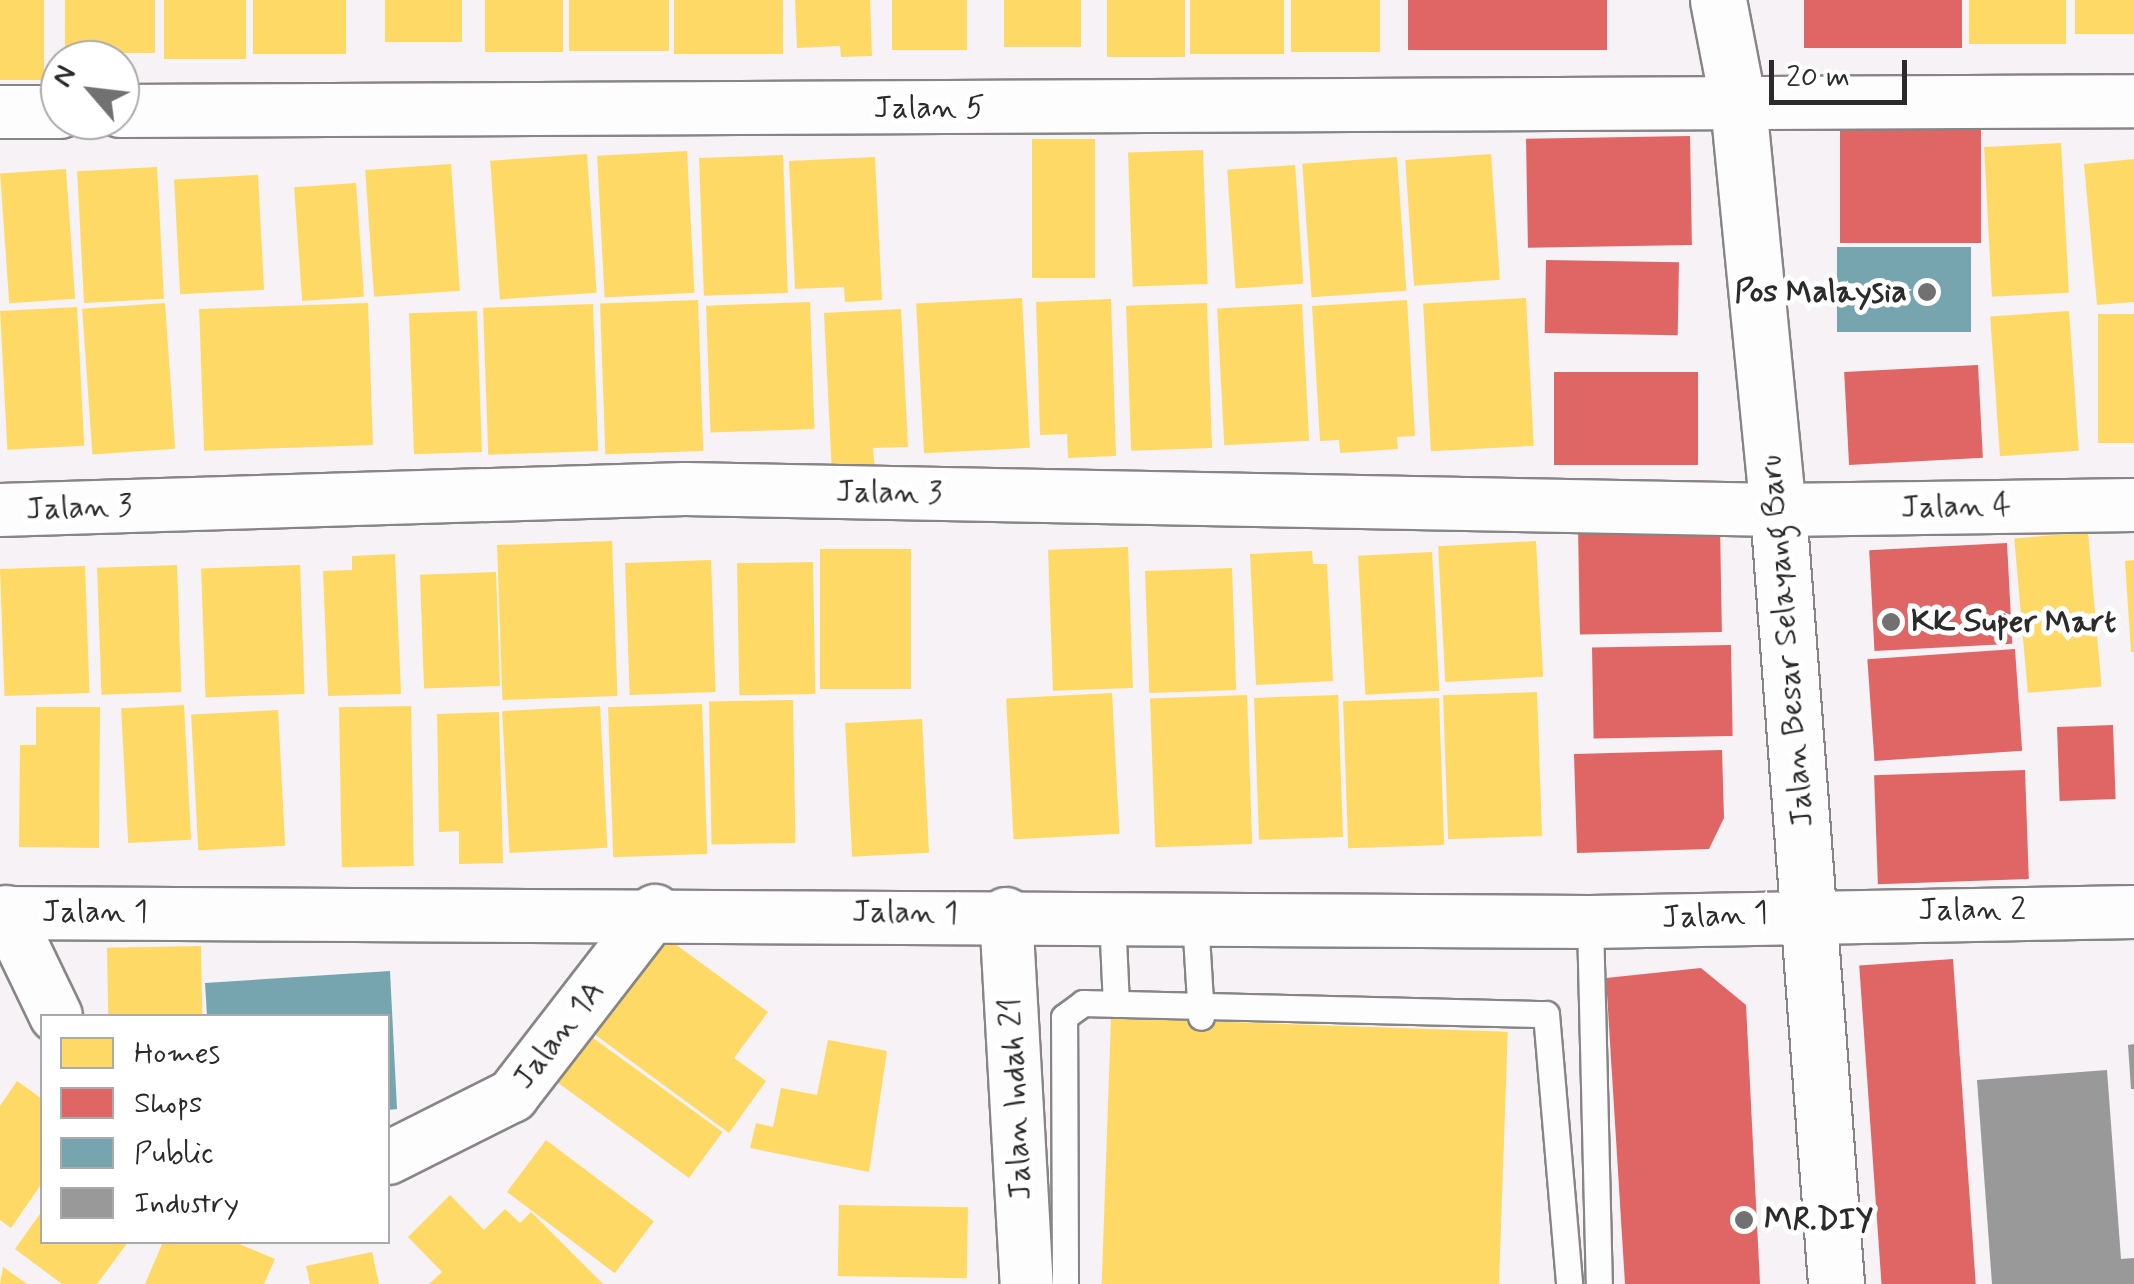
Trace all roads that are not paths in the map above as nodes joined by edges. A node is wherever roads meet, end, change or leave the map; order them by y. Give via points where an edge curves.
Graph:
1 (1718, 0) edge
2 (2134, 101) edge
3 (1738, 104) junction
4 (0, 112) edge
5 (40, 112) edge
6 (140, 112) edge
7 (2134, 505) edge
8 (0, 510) edge
9 (1778, 510) junction
10 (655, 911) junction
11 (3, 912) edge
12 (1810, 912) junction
13 (2134, 912) edge
14 (1006, 914) junction
15 (1112, 916) junction
16 (1195, 919) junction
17 (1590, 922) junction
18 (1116, 1004) junction
19 (1201, 1010) junction
20 (55, 1014) edge
21 (390, 1157) edge
22 (1027, 1284) edge
23 (1065, 1284) edge
24 (1569, 1284) edge
25 (1599, 1284) edge
26 (1836, 1284) edge

1 - 3 street, Jalan Besar Selayang Baru
2 - 3 street, Jalan 5
3 - 6 street, Jalan 5
3 - 9 street, Jalan Besar Selayang Baru
4 - 5 street
7 - 9 street, Jalan 4
8 - 9 street, Jalan 3 via 685,489
9 - 12 street, Jalan Besar Selayang Baru
10 - 11 street, Jalan 1
10 - 14 street, Jalan 1
10 - 21 street, Jalan 1A via 512,1096
11 - 20 street
12 - 13 street, Jalan 2
12 - 17 street, Jalan 1
12 - 26 street, Jalan Besar Selayang Baru
14 - 15 street, Jalan 1
14 - 22 street, Jalan Indah 21
15 - 16 street, Jalan 1
15 - 18 lane
16 - 17 street, Jalan 1
16 - 19 lane
17 - 25 lane
18 - 19 lane
18 - 23 lane via 1070,1006 1064,1017
19 - 24 lane via 1533,1010 1553,1026

